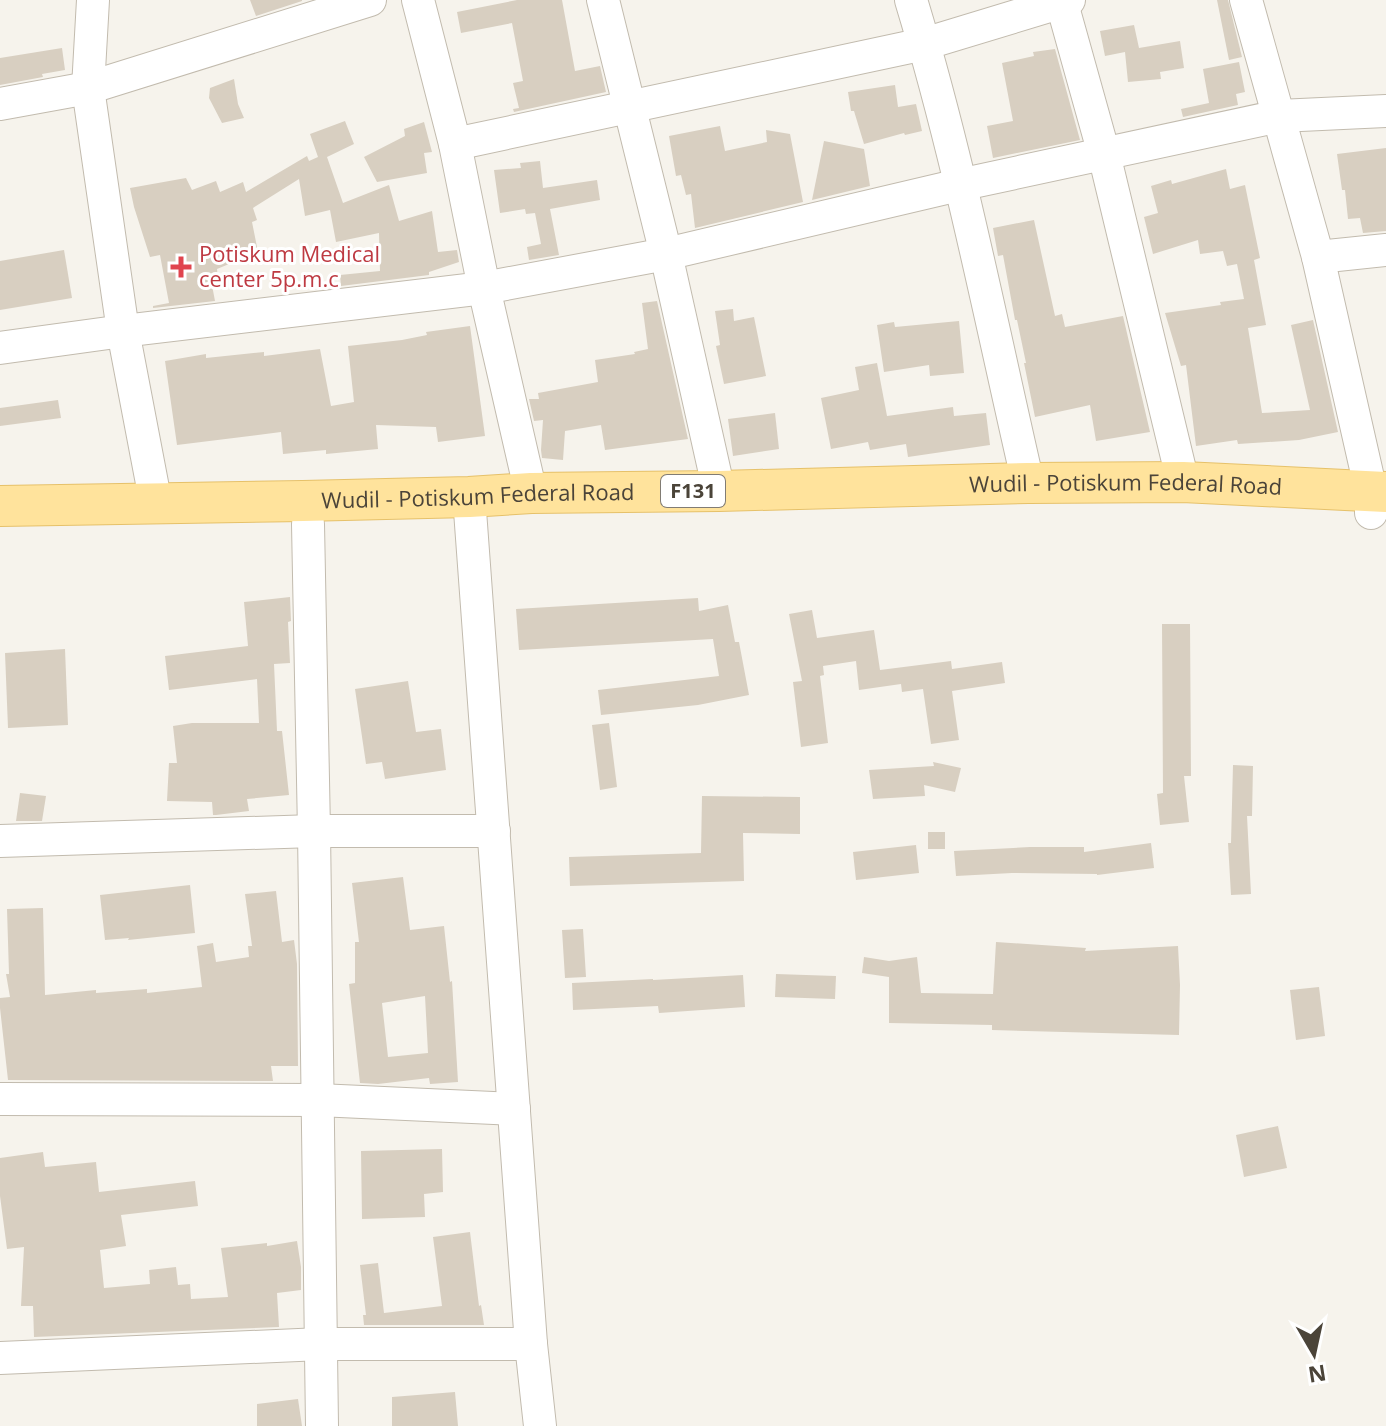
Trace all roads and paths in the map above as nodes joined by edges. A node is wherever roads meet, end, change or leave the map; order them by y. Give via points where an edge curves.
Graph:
1 (93, 0) edge
2 (370, 0) edge
3 (418, 0) edge
4 (603, 0) edge
5 (911, 0) edge
6 (1246, 0) edge
7 (1064, 1) edge
8 (924, 44) junction
9 (88, 88) junction
10 (0, 104) edge
11 (630, 106) junction
12 (1386, 111) edge
13 (1279, 116) junction
14 (455, 144) junction
15 (1104, 154) junction
16 (959, 185) junction
17 (1386, 250) edge
18 (666, 254) junction
19 (1318, 257) junction
20 (484, 288) junction
21 (123, 331) junction
22 (0, 348) edge
23 (1183, 482) junction
24 (1028, 483) junction
25 (719, 491) junction
26 (531, 493) junction
27 (1378, 503) edge
28 (156, 504) junction
29 (0, 506) edge
30 (470, 509) junction
31 (308, 524) junction
32 (0, 533) edge
33 (314, 831) junction
34 (494, 831) junction
35 (0, 841) edge
36 (0, 1099) edge
37 (318, 1100) junction
38 (514, 1109) junction
39 (321, 1344) junction
40 (531, 1344) junction
41 (0, 1358) edge
42 (322, 1426) edge
43 (540, 1426) edge

1 - 9 street
2 - 9 street
3 - 14 street
4 - 11 street
5 - 8 street
6 - 13 street
7 - 8 street
7 - 15 street
8 - 11 street
8 - 16 street
9 - 10 street
9 - 21 street
11 - 14 street
11 - 18 street
12 - 13 street
13 - 15 street
13 - 19 street
14 - 20 street
15 - 16 street
15 - 23 street
16 - 18 street
16 - 24 street
17 - 19 street
18 - 20 street
18 - 25 street
19 - 27 street
20 - 21 street
20 - 26 street
21 - 22 street
21 - 28 street
23 - 24 main road, Wudil - Potiskum Federal Road / F131
23 - 27 main road, Wudil - Potiskum Federal Road / F131
24 - 25 main road, Wudil - Potiskum Federal Road / F131
25 - 26 main road, Wudil - Potiskum Federal Road / F131
26 - 30 main road, Wudil - Potiskum Federal Road / F131
27 - 30 main road, Wudil - Potiskum Federal Road / F131
28 - 29 main road, Wudil - Potiskum Federal Road / F131
28 - 30 main road, Wudil - Potiskum Federal Road / F131
30 - 31 main road, Wudil - Potiskum Federal Road / F131
30 - 34 street
31 - 32 main road, Wudil - Potiskum Federal Road / F131
31 - 33 street
33 - 34 street
33 - 35 street
33 - 37 street
34 - 38 street
36 - 37 street
37 - 38 street
37 - 39 street
38 - 40 street
39 - 40 street
39 - 41 street
39 - 42 street
40 - 43 street

